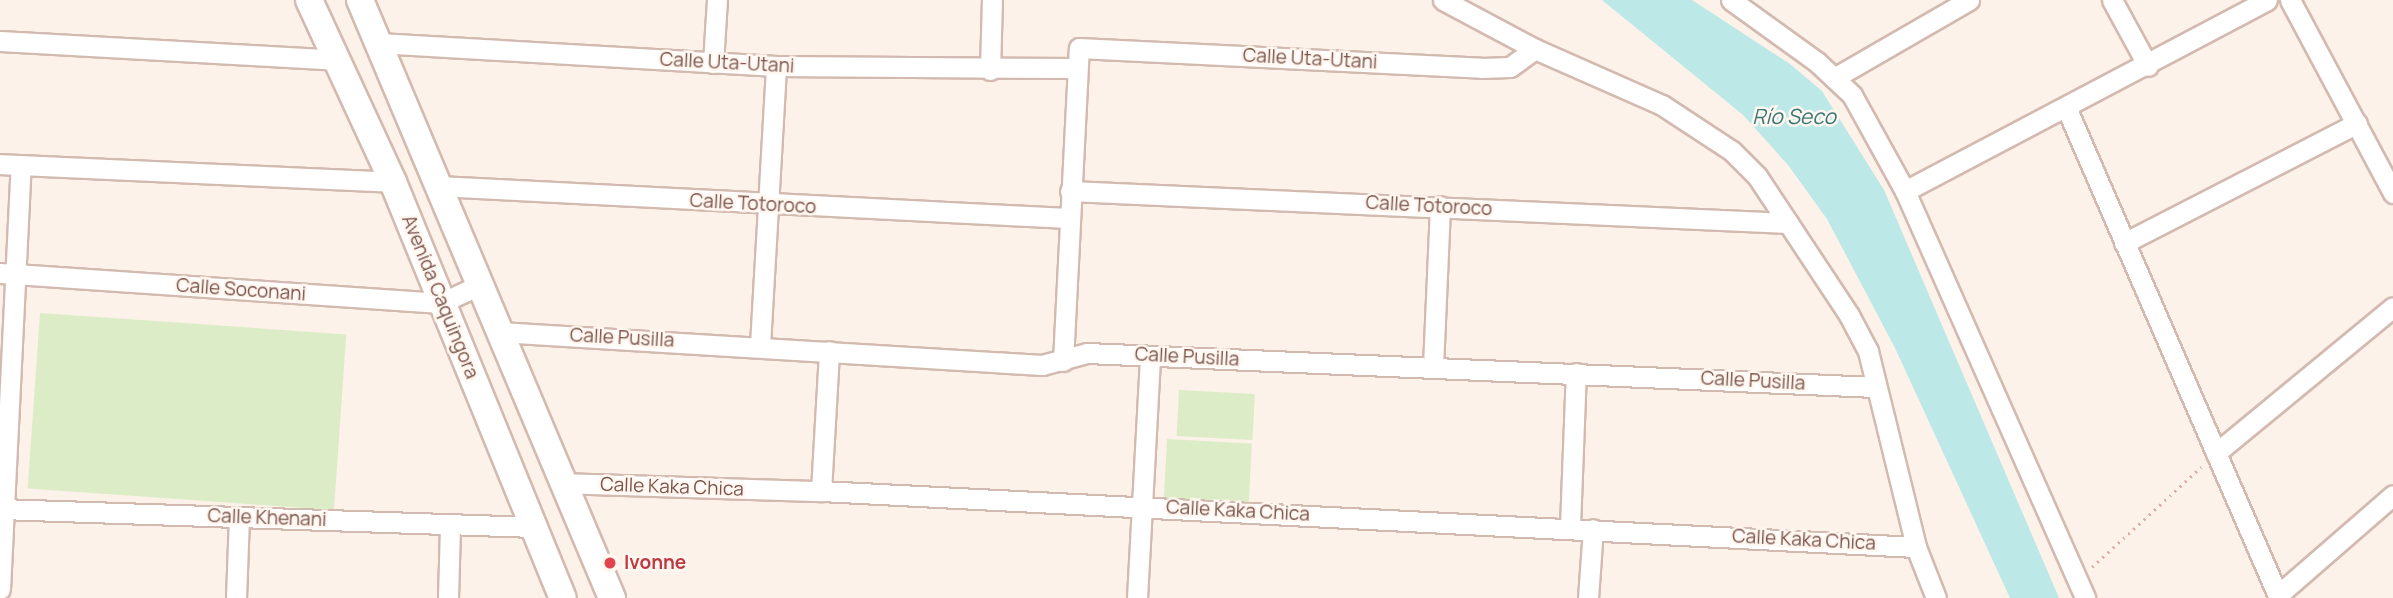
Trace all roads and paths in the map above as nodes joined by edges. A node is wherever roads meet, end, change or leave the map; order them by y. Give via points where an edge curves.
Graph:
1 (309, 0) edge
2 (360, 0) edge
3 (716, 0) edge
4 (992, 0) edge
5 (1443, 0) edge
6 (1731, 0) edge
7 (1969, 0) edge
8 (2112, 0) edge
9 (2266, 0) edge
10 (2290, 0) edge
11 (0, 41) edge
12 (378, 43) junction
13 (1535, 49) junction
14 (1078, 58) junction
15 (336, 60) junction
16 (713, 63) junction
17 (776, 66) junction
18 (2148, 66) junction
19 (989, 70) junction
20 (1834, 78) junction
21 (2066, 107) junction
22 (2357, 123) junction
23 (0, 164) edge
24 (21, 166) junction
25 (393, 182) junction
26 (438, 186) junction
27 (1070, 191) junction
28 (1905, 191) junction
29 (2393, 193) edge
30 (770, 206) junction
31 (1440, 206) junction
32 (1068, 218) junction
33 (1788, 223) junction
34 (2124, 243) junction
35 (8, 274) edge
36 (479, 285) junction
37 (441, 303) junction
38 (2393, 307) edge
39 (499, 332) junction
40 (760, 345) junction
41 (829, 351) junction
42 (1150, 356) junction
43 (1063, 361) junction
44 (1433, 367) junction
45 (1576, 373) junction
46 (1876, 387) junction
47 (5, 396) edge
48 (2216, 453) junction
49 (560, 483) junction
50 (821, 491) junction
51 (2393, 495) edge
52 (1140, 506) junction
53 (2, 509) edge
54 (239, 517) junction
55 (450, 525) junction
56 (1570, 526) junction
57 (534, 527) junction
58 (1593, 529) junction
59 (1916, 547) junction
60 (0, 589) edge
61 (2081, 590) edge
62 (2279, 596) edge
63 (236, 598) edge
64 (448, 598) edge
65 (563, 598) edge
66 (612, 598) edge
67 (1137, 598) edge
68 (1588, 598) edge
69 (1936, 598) edge

1 - 15 street, Avenida Caquingora
2 - 12 street, Avenida Caquingora
3 - 16 street
4 - 19 street
5 - 13 street
6 - 20 street
7 - 20 street
8 - 18 street
9 - 18 street
10 - 22 street
11 - 15 street
12 - 16 street, Calle Uta-Utani
12 - 26 street, Avenida Caquingora
13 - 14 street, Calle Uta-Utani via 1510,67 1482,68
13 - 33 street via 1662,105 1703,130 1756,176
14 - 19 street, Calle Uta-Utani
14 - 27 street
15 - 25 street, Avenida Caquingora
16 - 17 street, Calle Uta-Utani
17 - 19 street, Calle Uta-Utani
17 - 30 street
18 - 21 street
20 - 28 street via 1852,95
21 - 28 street
21 - 34 street
22 - 29 street
22 - 34 street
23 - 24 street
24 - 25 street
24 - 35 street
25 - 37 street, Avenida Caquingora
26 - 30 street, Calle Totoroco
26 - 36 street, Avenida Caquingora
27 - 31 street, Calle Totoroco
27 - 32 street
28 - 61 street
30 - 32 street, Calle Totoroco
30 - 40 street
31 - 33 street, Calle Totoroco
31 - 44 street
32 - 43 street
33 - 46 street via 1849,315 1868,351
34 - 48 street
35 - 37 street, Calle Soconani
35 - 47 street
36 - 37 street, Calle Soconani
36 - 39 street, Avenida Caquingora
37 - 57 street, Avenida Caquingora
38 - 48 street
39 - 40 street, Calle Pusilla
39 - 49 street, Avenida Caquingora
40 - 41 street, Calle Pusilla
41 - 43 street, Calle Pusilla via 1042,365
41 - 50 street
42 - 43 street, Calle Pusilla via 1087,353
42 - 44 street, Calle Pusilla
42 - 52 street
44 - 45 street, Calle Pusilla
45 - 46 street, Calle Pusilla
45 - 56 street
46 - 59 street
47 - 53 street
48 - 61 path
48 - 62 street
49 - 50 street, Calle Kaka Chica
49 - 66 street, Avenida Caquingora
50 - 52 street, Calle Kaka Chica
51 - 62 street
52 - 56 street, Calle Kaka Chica
52 - 67 street
53 - 54 street, Calle Khenani
53 - 60 street
54 - 55 street, Calle Khenani
54 - 63 street
55 - 57 street, Calle Khenani
55 - 64 street
56 - 58 street, Calle Kaka Chica
57 - 65 street, Avenida Caquingora
58 - 59 street, Calle Kaka Chica
58 - 68 street
59 - 69 street

